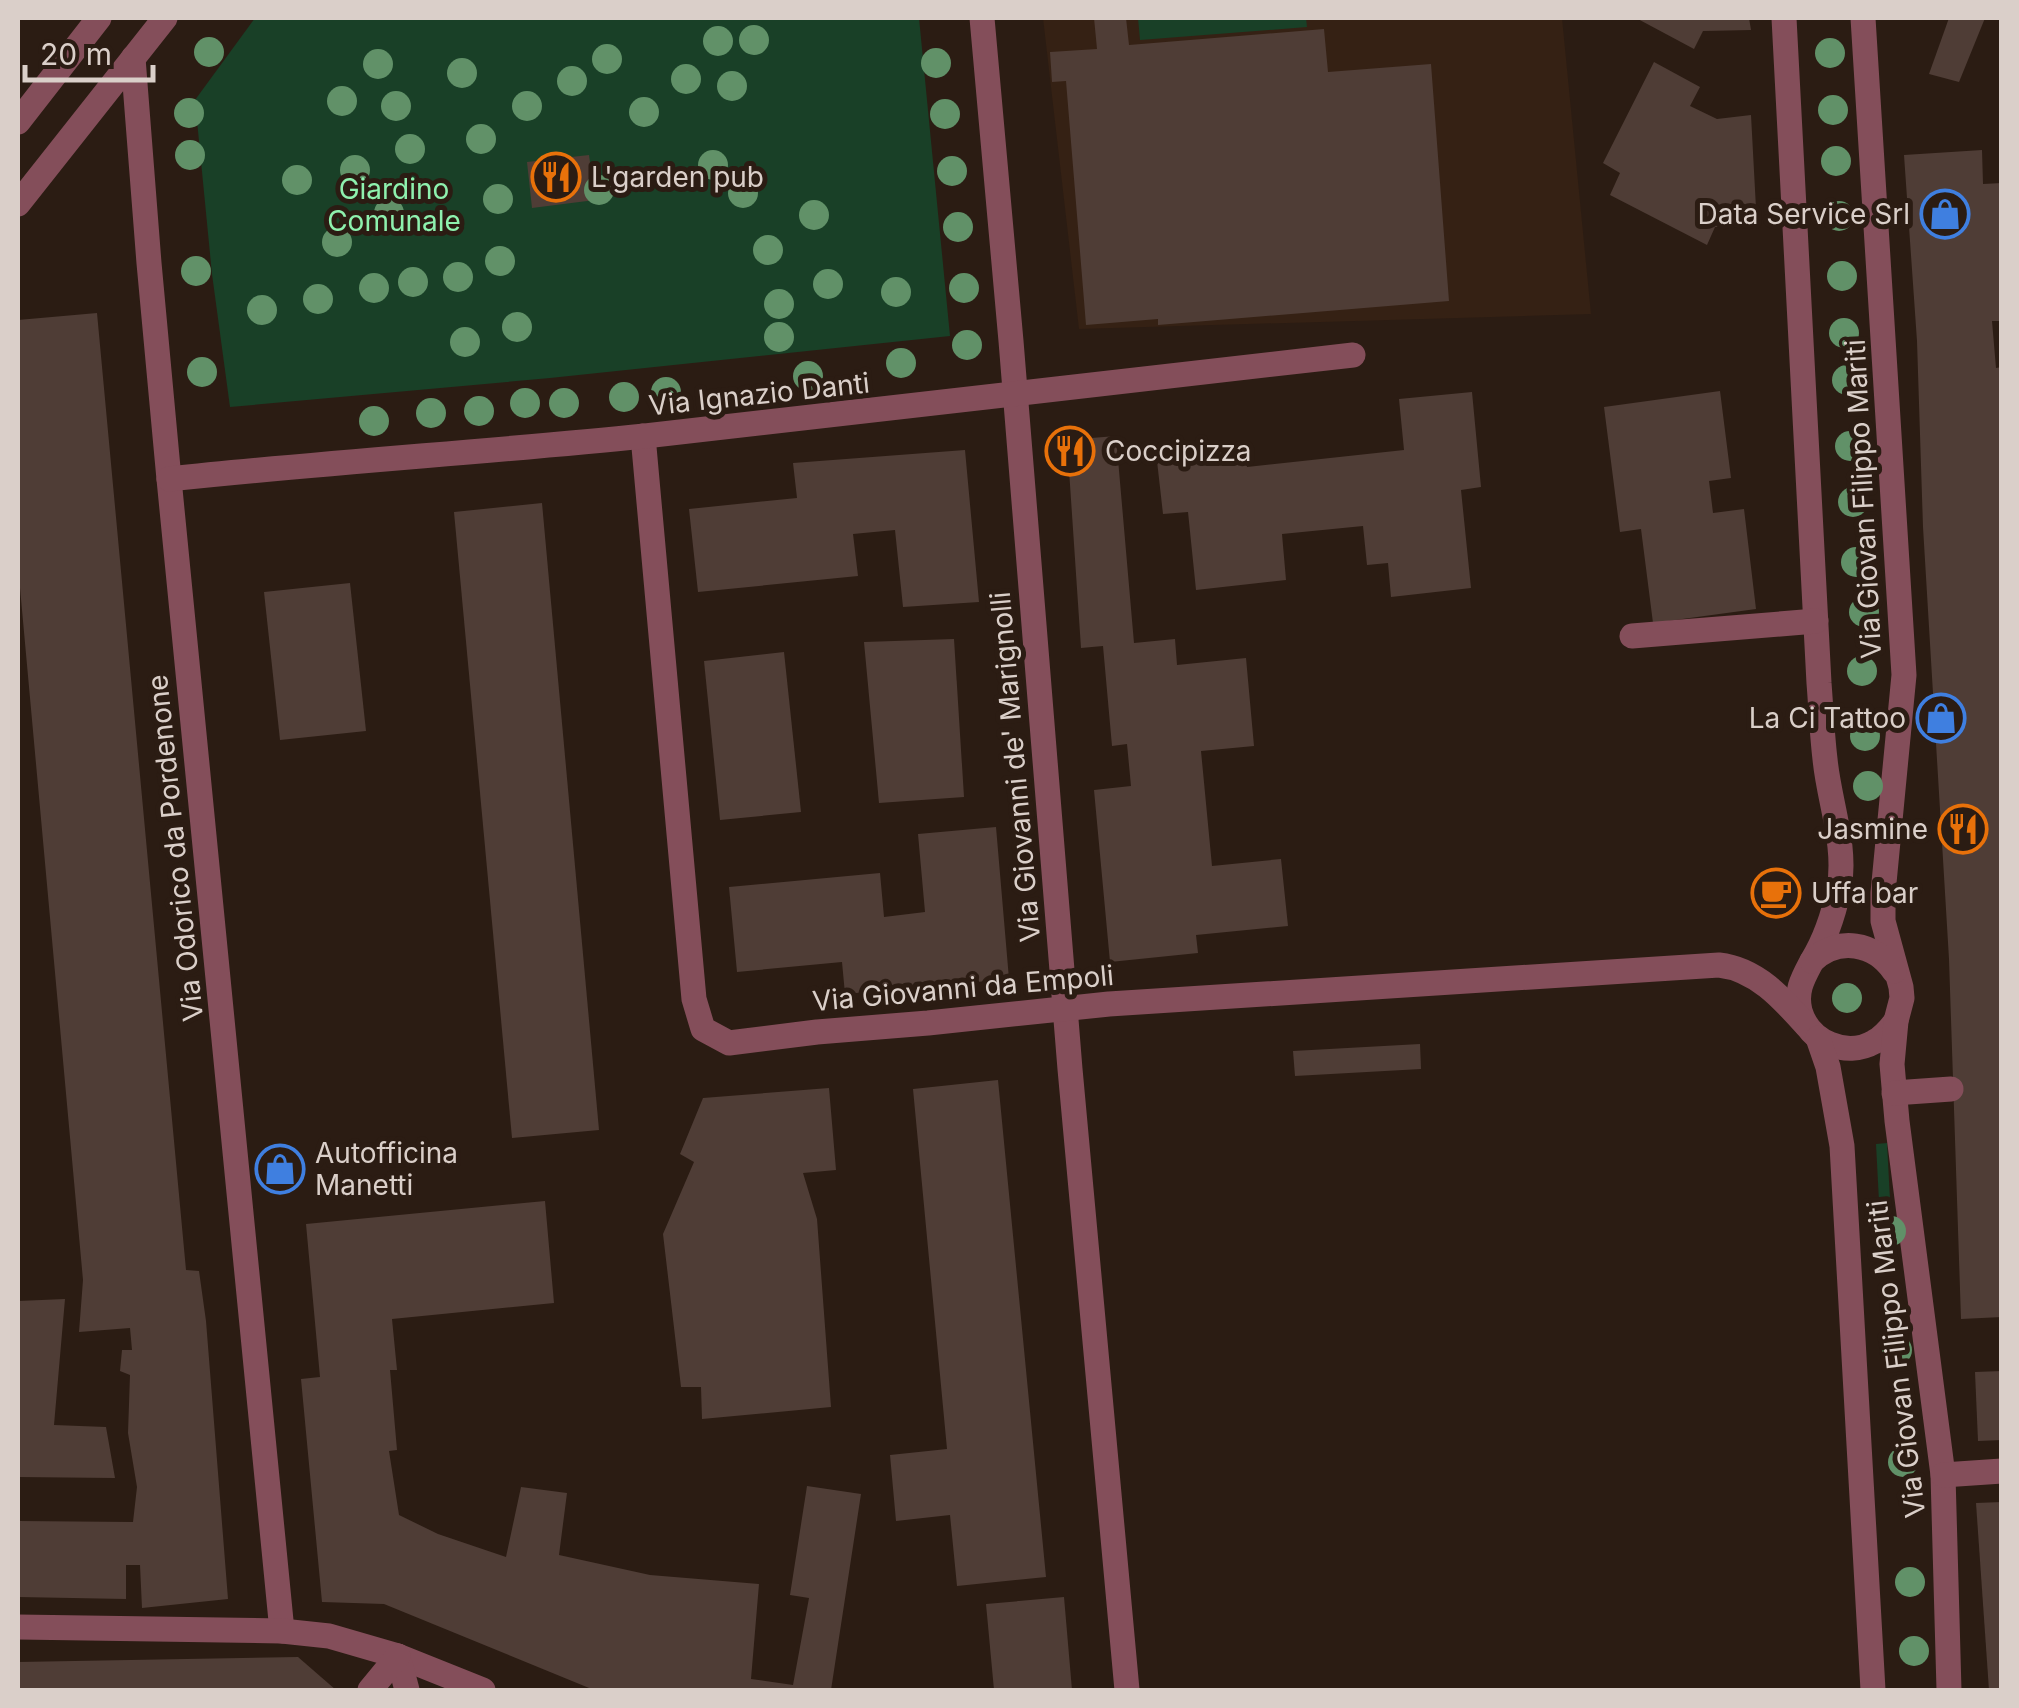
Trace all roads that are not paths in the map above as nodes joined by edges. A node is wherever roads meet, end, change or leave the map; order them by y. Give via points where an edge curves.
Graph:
1 (99, 18) edge
2 (165, 18) edge
3 (982, 18) edge
4 (1784, 18) edge
5 (1863, 18) edge
6 (133, 58) junction
7 (18, 122) edge
8 (18, 204) edge
9 (1352, 354) dead end
10 (1014, 395) junction
11 (643, 436) junction
12 (170, 479) junction
13 (1816, 620) junction
14 (1632, 636) dead end
15 (1812, 961) junction
16 (1897, 975) junction
17 (1066, 1008) junction
18 (1896, 1021) junction
19 (1812, 1031) junction
20 (1951, 1088) dead end
21 (1894, 1092) junction
22 (2002, 1472) edge
23 (1943, 1475) junction
24 (18, 1627) edge
25 (282, 1631) junction
26 (398, 1656) junction
27 (370, 1690) edge
28 (406, 1690) edge
29 (483, 1690) edge
30 (1128, 1690) edge
31 (1873, 1690) edge
32 (1949, 1690) edge

1 - 7 street
2 - 6 street
3 - 10 street, Via Giovanni de' Marignolli
4 - 13 street, Via Giovan Filippo Mariti
5 - 16 street, Via Giovan Filippo Mariti via 1904,675 1882,921
6 - 8 street
6 - 12 street, Via Odorico da Pordenone
9 - 10 street, Via Ignazio Danti
10 - 11 street, Via Ignazio Danti
10 - 17 street, Via Giovanni de' Marignolli
11 - 12 street, Via Ignazio Danti
11 - 17 street, Via Giovanni da Empoli via 694,999 703,1029 729,1043
12 - 25 street, Via Odorico da Pordenone
13 - 14 street
13 - 15 street, Via Giovan Filippo Mariti via 1840,885
15 - 16 street via 1840,946 1862,947
15 - 19 street, Via Giovan Filippo Mariti via 1799,990 1799,1008
16 - 18 street, Via Giovan Filippo Mariti via 1902,998
17 - 19 street, Via Giovanni da Empoli via 1719,965 1755,976
17 - 30 street, Via Giovanni de' Marignolli
18 - 19 street via 1880,1039 1859,1048 1836,1047
18 - 21 street, Via Giovan Filippo Mariti
19 - 31 street, Via Giovan Filippo Mariti via 1828,1066 1842,1146
20 - 21 street
21 - 23 street, Via Giovan Filippo Mariti
22 - 23 street
23 - 32 street, Via Giovan Filippo Mariti
24 - 25 street
25 - 26 street via 329,1636
26 - 27 street
26 - 28 street
26 - 29 street

